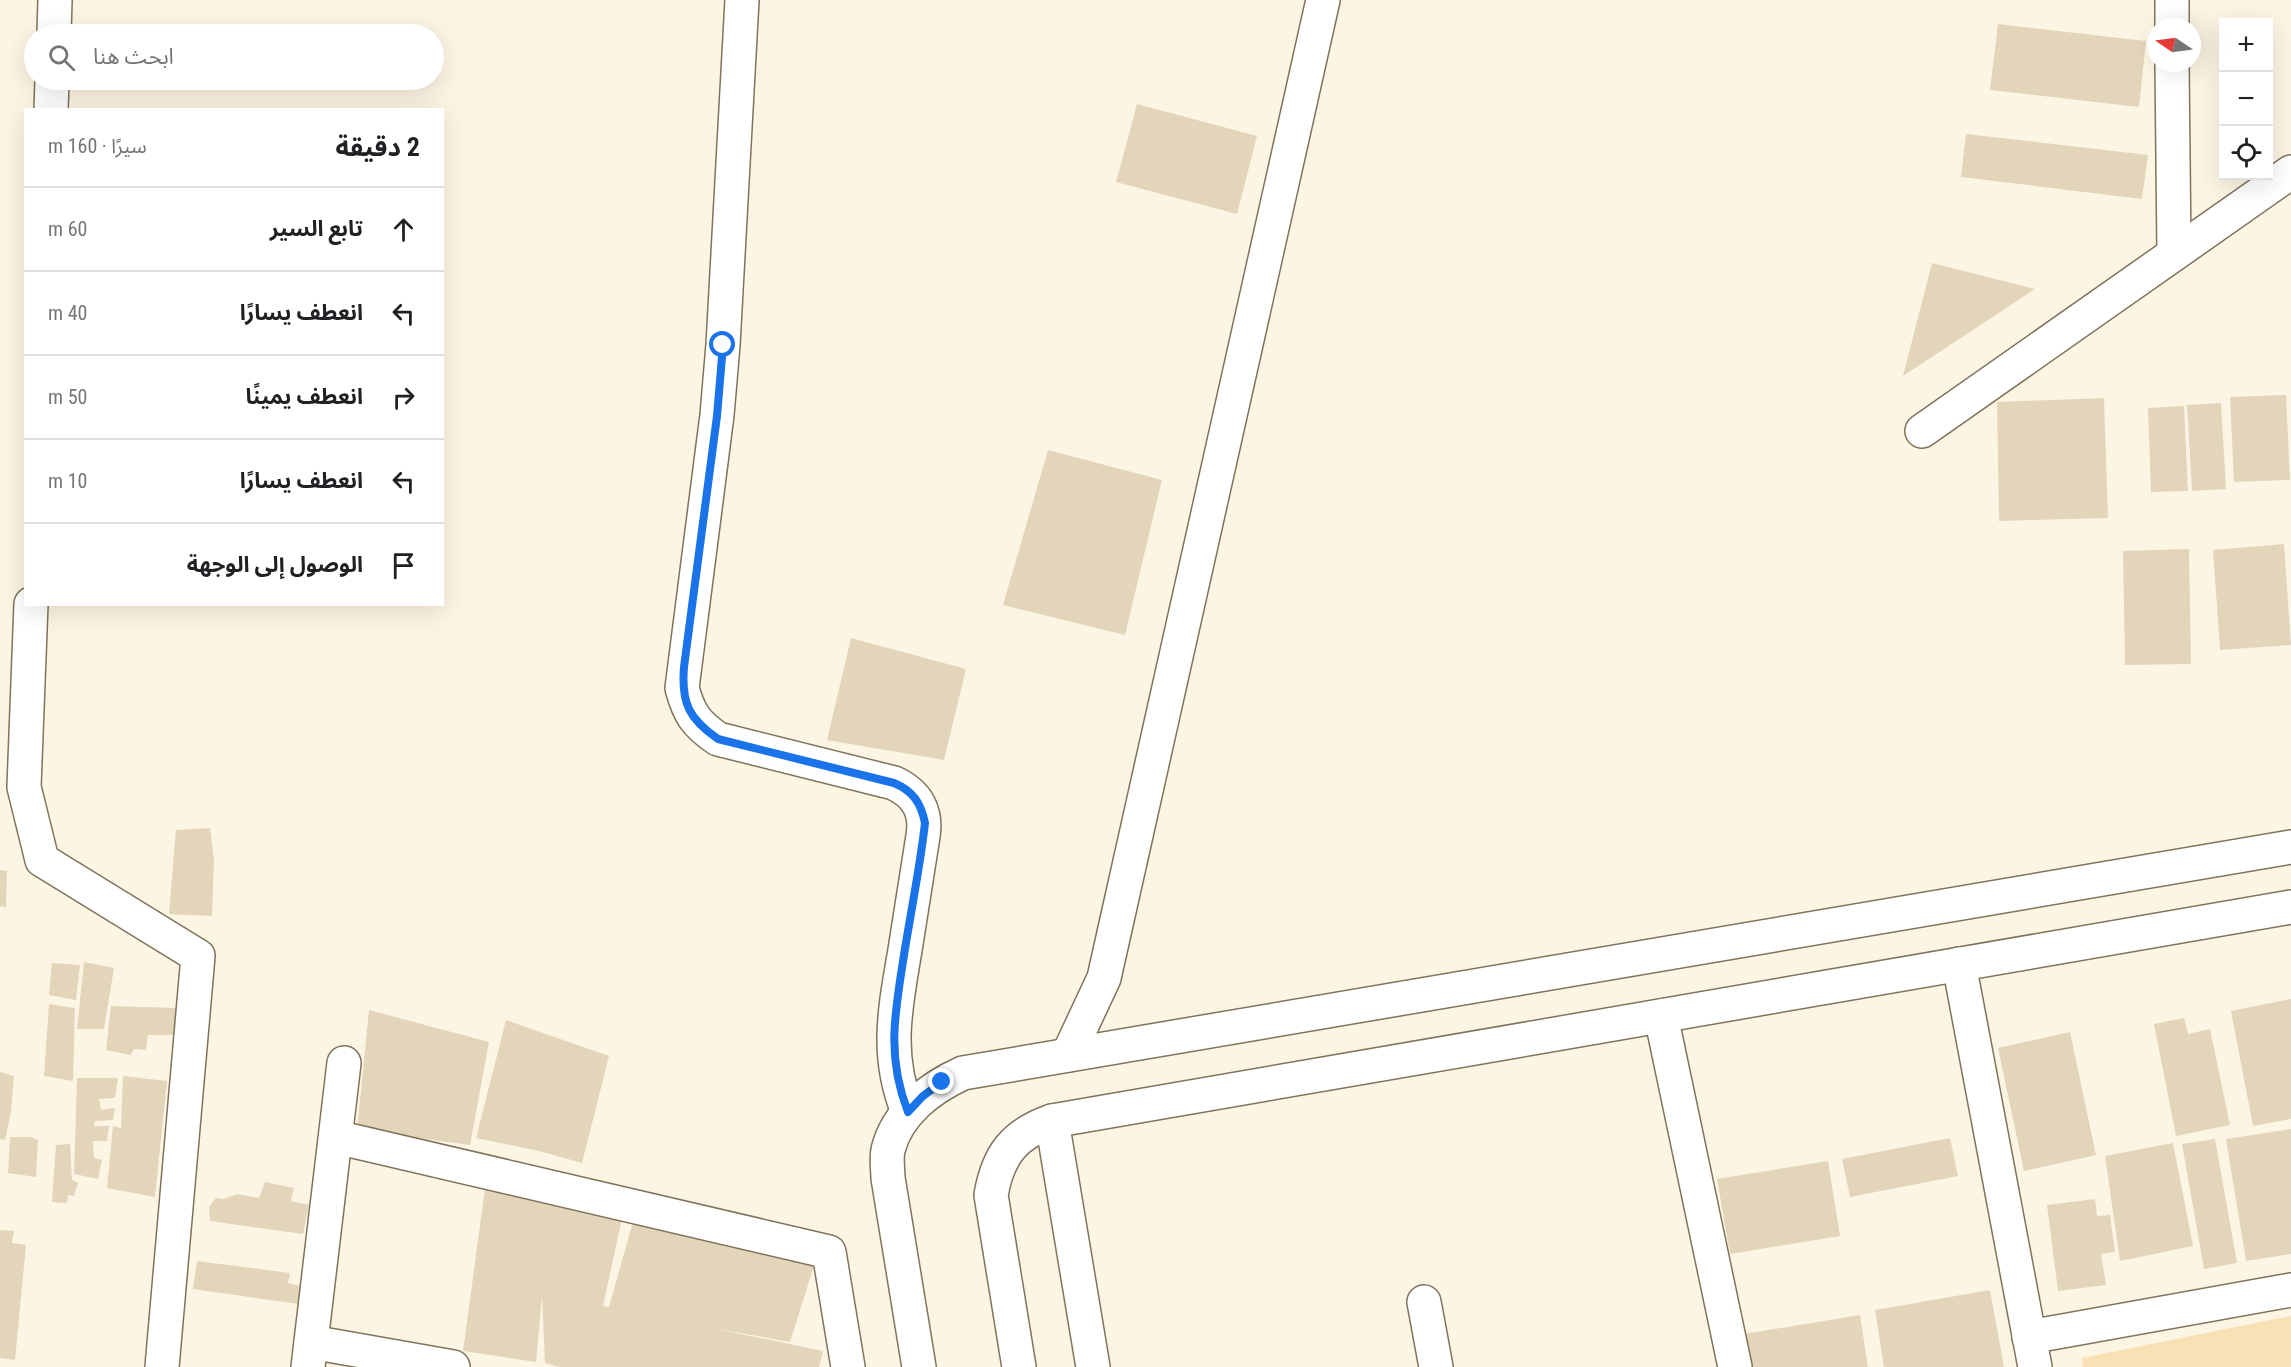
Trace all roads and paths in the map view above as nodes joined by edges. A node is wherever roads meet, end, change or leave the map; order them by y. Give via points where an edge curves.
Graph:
1 (55, 0) edge
2 (742, 0) edge
3 (1323, 0) edge
4 (2172, 0) edge
5 (2172, 18) edge
6 (54, 24) edge
7 (2172, 72) edge
8 (52, 90) edge
9 (51, 108) edge
10 (2291, 172) edge
11 (2174, 254) junction
12 (1923, 431) dead end
13 (31, 606) edge
14 (2291, 848) edge
15 (2291, 907) edge
16 (1959, 964) junction
17 (1661, 1016) junction
18 (1068, 1055) junction
19 (344, 1063) dead end
20 (908, 1112) junction
21 (1053, 1120) junction
22 (336, 1137) junction
23 (2291, 1290) edge
24 (1424, 1302) dead end
25 (2032, 1352) edge
26 (310, 1355) edge
27 (162, 1367) edge
28 (453, 1367) edge
29 (848, 1367) edge
30 (919, 1367) edge
31 (1019, 1367) edge
32 (1093, 1367) edge
33 (1436, 1367) edge
34 (1735, 1367) edge

1 - 6 street
2 - 20 street via 717,416 682,688 688,710 700,727 718,739 894,783 916,798 925,823 893,1026 895,1070
3 - 18 street via 1104,978
4 - 5 street
7 - 11 street
8 - 9 street
10 - 11 street
11 - 12 street
13 - 27 street via 24,787 42,860 198,956
14 - 18 street
15 - 16 street
16 - 17 street
16 - 25 street
17 - 21 street
17 - 34 street
18 - 20 street via 963,1073 942,1082
19 - 22 street
20 - 30 street via 888,1151 888,1178
21 - 31 street via 1017,1139 995,1174 991,1195
21 - 32 street
22 - 26 street
22 - 29 street via 829,1252
23 - 25 street
24 - 33 street
26 - 28 street

